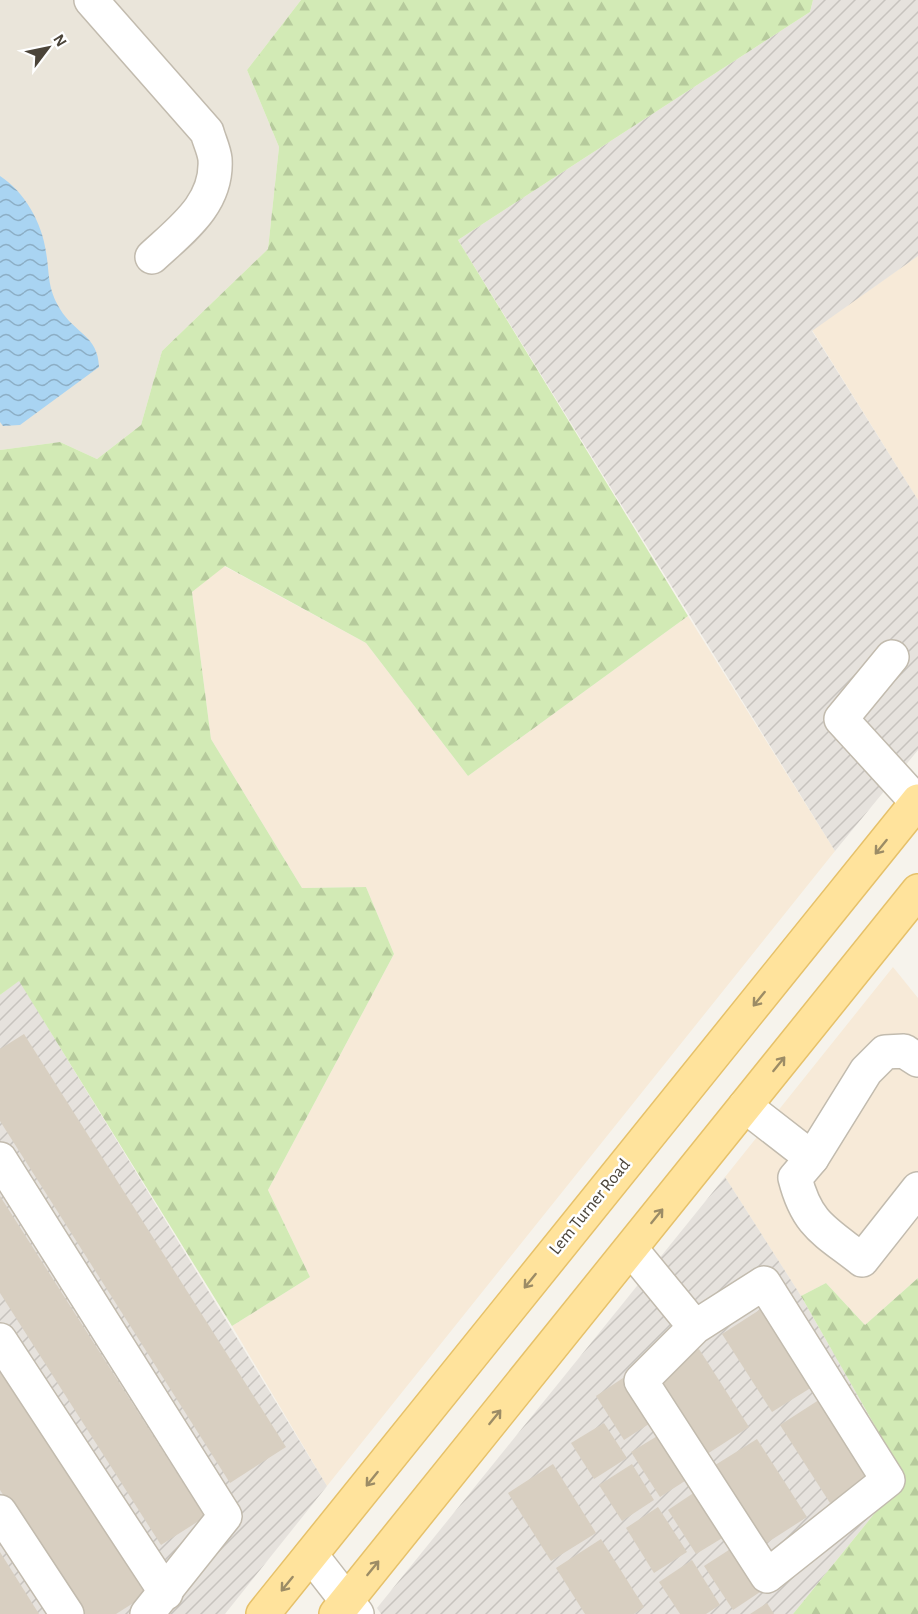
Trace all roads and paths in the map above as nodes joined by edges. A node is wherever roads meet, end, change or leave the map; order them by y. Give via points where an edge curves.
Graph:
1 (92, 0) edge
2 (152, 256) dead end
3 (892, 657) dead end
4 (917, 802) edge
5 (918, 891) edge
6 (918, 1060) edge
7 (746, 1106) junction
8 (812, 1158) junction
9 (0, 1159) edge
10 (918, 1189) edge
11 (631, 1249) junction
12 (695, 1328) junction
13 (0, 1340) edge
14 (0, 1512) edge
15 (311, 1555) junction
16 (156, 1603) edge
17 (346, 1610) edge
18 (67, 1614) edge
19 (263, 1614) edge

1 - 2 street via 207,132 215,158 212,187 198,214
3 - 4 street via 841,719
4 -> 15 main road, Lem Turner Road
7 -> 5 main road
6 - 8 street via 904,1051 885,1053 866,1071
7 - 8 street
11 -> 7 main road
8 - 10 street via 795,1178 801,1200 811,1220 862,1260
9 - 16 street via 225,1515
11 - 12 street
17 -> 11 main road
12 - 12 street via 641,1381 767,1576 888,1480 764,1283
13 - 16 street
14 - 18 street
15 - 17 street
15 -> 19 main road, Lem Turner Road

